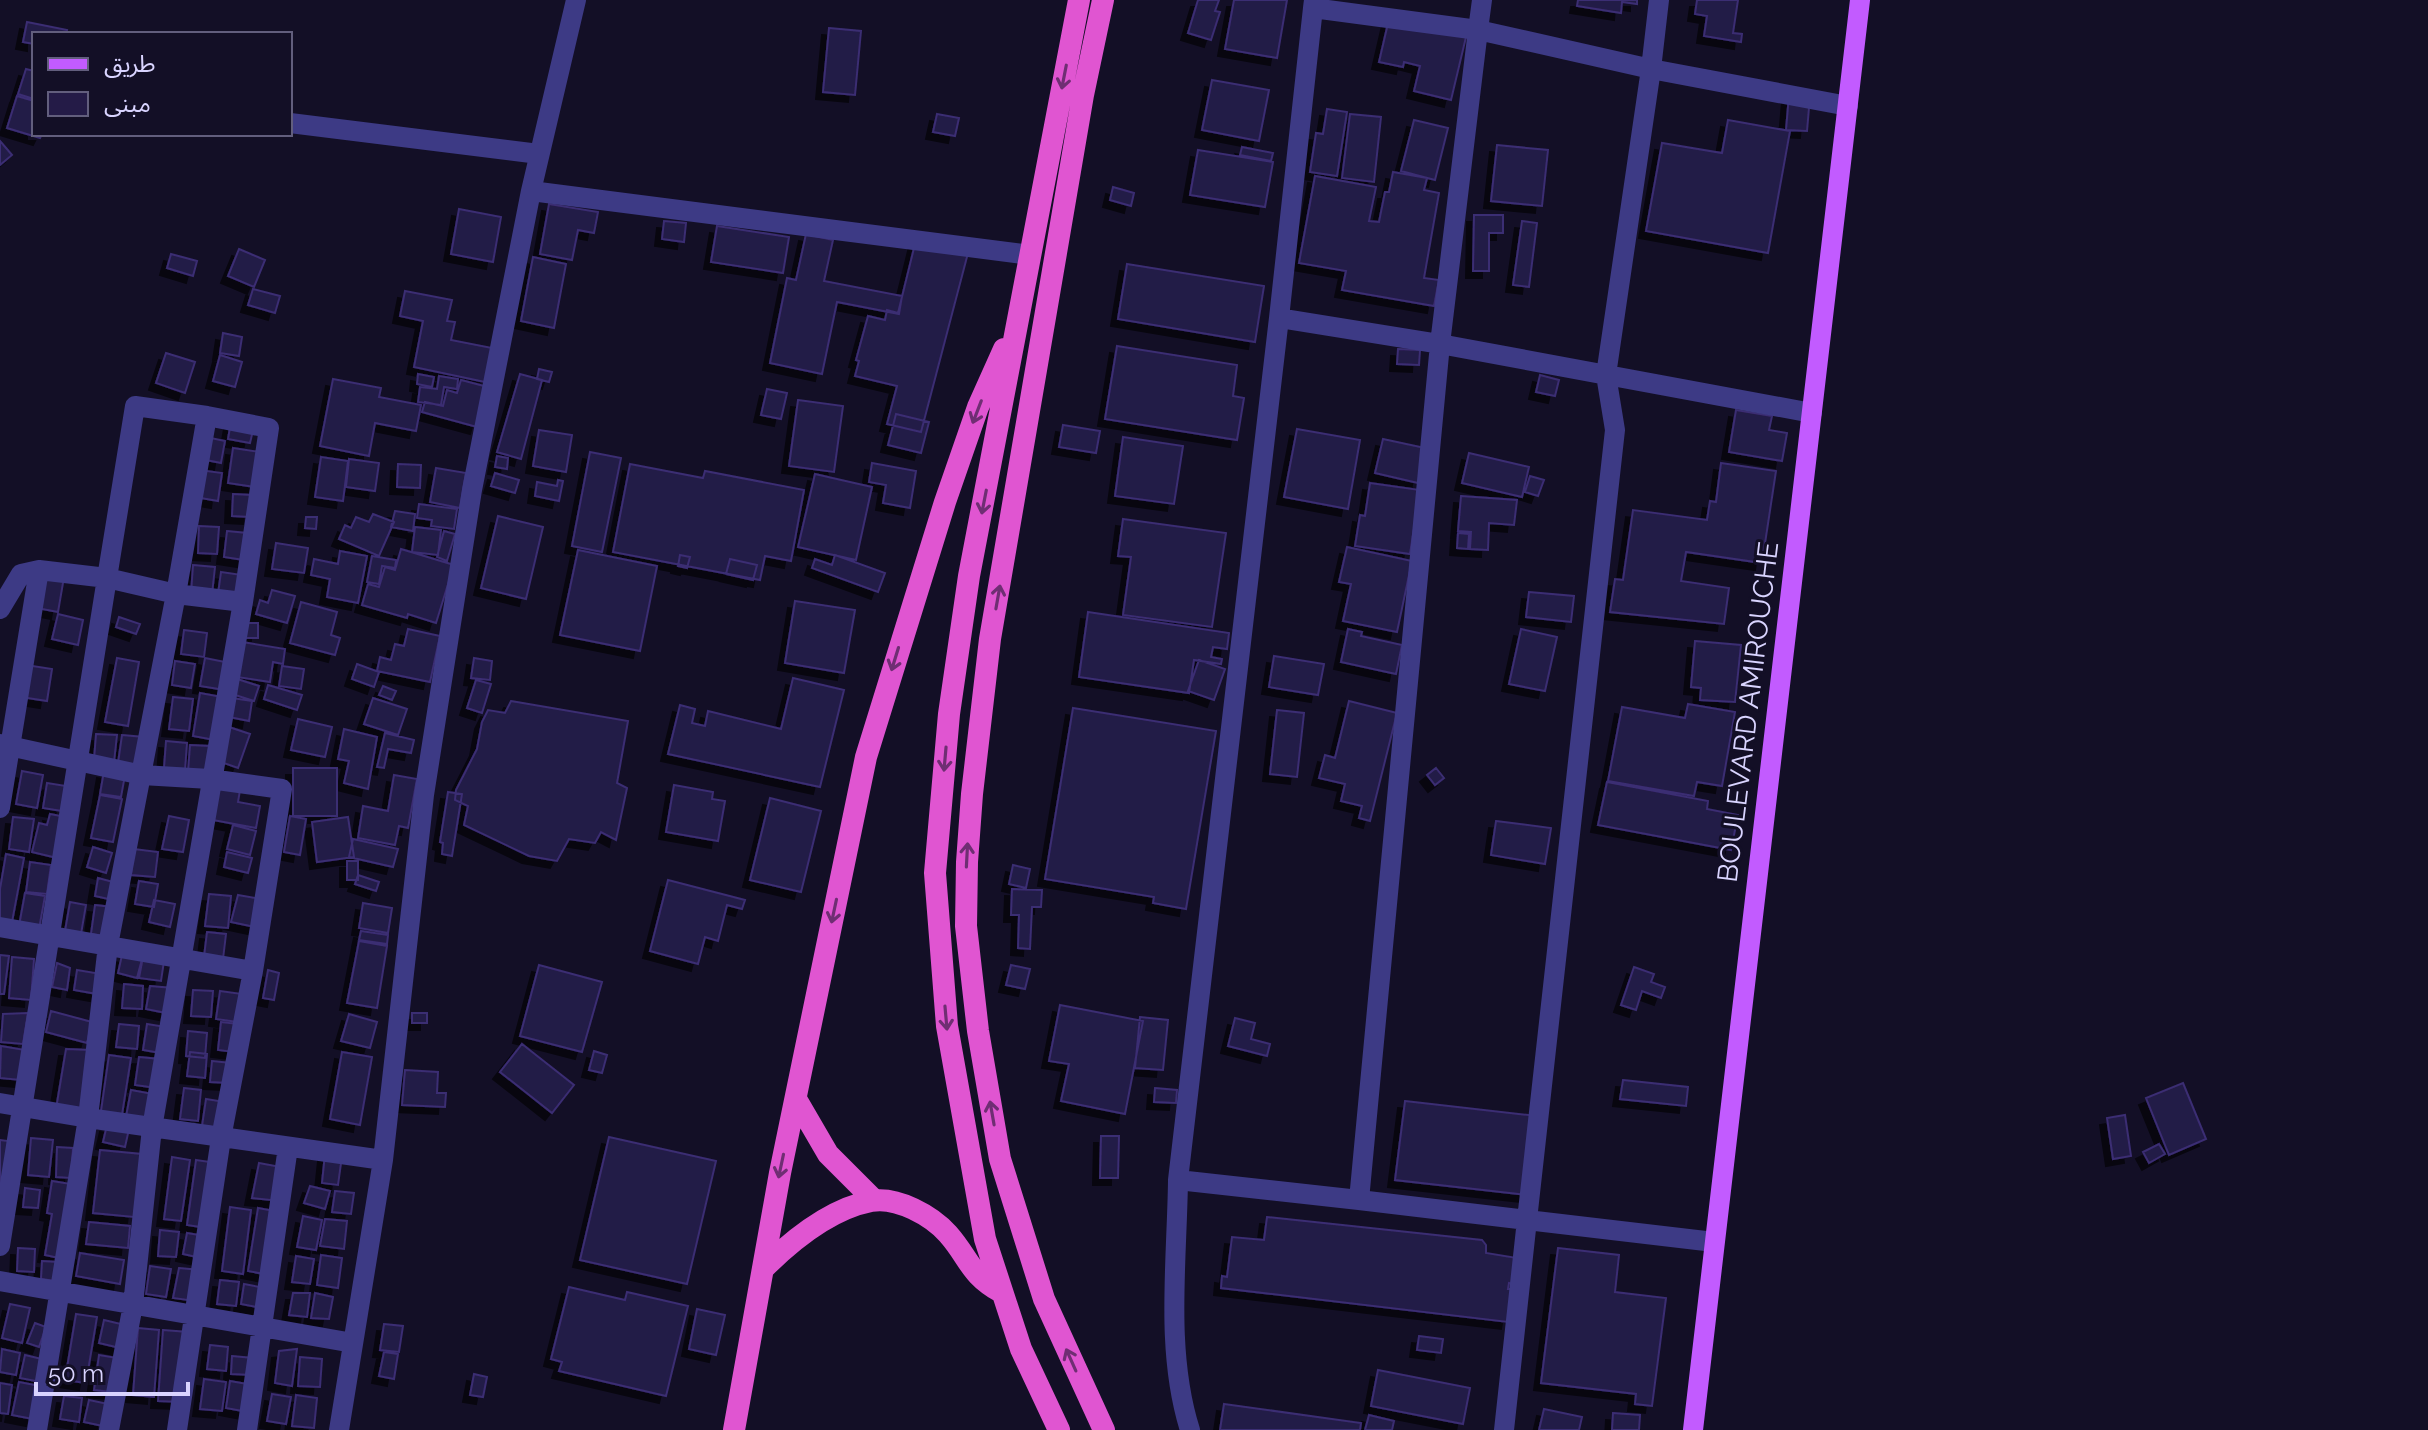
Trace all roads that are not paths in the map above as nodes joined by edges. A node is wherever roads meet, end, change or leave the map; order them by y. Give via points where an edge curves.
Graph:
1 (576, 0) edge
2 (1079, 0) edge
3 (1103, 0) edge
4 (1482, 0) edge
5 (1659, 0) edge
6 (1860, 0) edge
7 (1314, 4) edge
8 (1478, 30) junction
9 (1651, 69) junction
10 (1848, 106) junction
11 (292, 123) edge
12 (539, 154) junction
13 (531, 191) junction
14 (1031, 255) junction
15 (1020, 315) junction
16 (1279, 318) junction
17 (1440, 344) junction
18 (1606, 375) junction
19 (1812, 413) junction
20 (207, 416) junction
21 (39, 570) junction
22 (107, 578) junction
23 (176, 594) junction
24 (243, 602) junction
25 (0, 609) edge
26 (5, 745) edge
27 (78, 760) junction
28 (142, 775) junction
29 (210, 779) junction
30 (0, 808) edge
31 (0, 927) edge
32 (50, 934) junction
33 (108, 945) junction
34 (181, 957) junction
35 (253, 971) junction
36 (796, 1099) junction
37 (0, 1103) edge
38 (22, 1107) junction
39 (88, 1118) junction
40 (152, 1128) junction
41 (221, 1138) junction
42 (288, 1147) junction
43 (383, 1160) junction
44 (1178, 1180) junction
45 (874, 1200) junction
46 (1359, 1200) junction
47 (1527, 1220) junction
48 (1714, 1242) junction
49 (0, 1246) edge
50 (763, 1269) junction
51 (0, 1281) edge
52 (60, 1290) junction
53 (1001, 1292) junction
54 (133, 1305) junction
55 (195, 1314) junction
56 (262, 1326) junction
57 (353, 1343) junction
58 (37, 1430) edge
59 (109, 1430) edge
60 (177, 1430) edge
61 (247, 1430) edge
62 (339, 1430) edge
63 (734, 1430) edge
64 (1059, 1430) edge
65 (1104, 1430) edge
66 (1190, 1430) edge
67 (1504, 1430) edge
68 (1693, 1430) edge

1 - 12 street
2 -> 14 highway
65 -> 3 highway via 1044,1299 1000,1159 966,926 972,794 990,639
4 - 8 street
5 - 9 street
6 - 10 main road, BOULEVARD AMIROUCHE
7 - 8 street
7 - 16 street
8 - 9 street
8 - 17 street
9 - 10 street
9 - 18 street
10 - 19 main road, BOULEVARD AMIROUCHE
11 - 12 street
12 - 13 street
13 - 14 street
13 - 43 street via 472,490 424,795
14 - 15 highway
15 -> 36 highway via 973,420 866,757
15 -> 53 highway via 969,576 949,714 935,873 947,1026 985,1239
16 - 17 street
16 - 44 street
17 - 18 street
17 - 46 street
18 - 19 street
18 - 47 street via 1615,430
19 - 48 main road, BOULEVARD AMIROUCHE
20 - 22 street via 135,406
20 - 23 street
20 - 24 street via 269,428
21 - 22 street
21 - 25 street via 21,574
21 - 26 street
22 - 23 street
22 - 27 street
23 - 24 street
23 - 28 street
24 - 29 street
26 - 27 street
26 - 30 street
27 - 28 street
27 - 32 street
28 - 29 street
28 - 33 street
29 - 34 street
29 - 35 street via 282,789
31 - 32 street
32 - 33 street
32 - 38 street
33 - 34 street
33 - 39 street
34 - 35 street
34 - 40 street
35 - 41 street
36 - 45 highway via 828,1154
36 -> 50 highway
37 - 38 street
38 - 39 street
38 - 49 street
39 - 40 street
39 - 52 street
40 - 41 street
40 - 54 street
41 - 42 street
41 - 55 street
42 - 43 street
42 - 56 street
43 - 57 street
44 - 46 street
44 - 66 street via 1175,1337
45 - 50 highway via 825,1220
45 - 53 highway via 911,1209 935,1222 978,1277
46 - 47 street
47 - 48 street
47 - 67 street
48 - 68 main road, BOULEVARD AMIROUCHE
50 - 63 highway
51 - 52 street
52 - 54 street
52 - 58 street
53 - 64 highway
54 - 55 street
54 - 59 street
55 - 56 street
55 - 60 street
56 - 57 street
56 - 61 street
57 - 62 street

